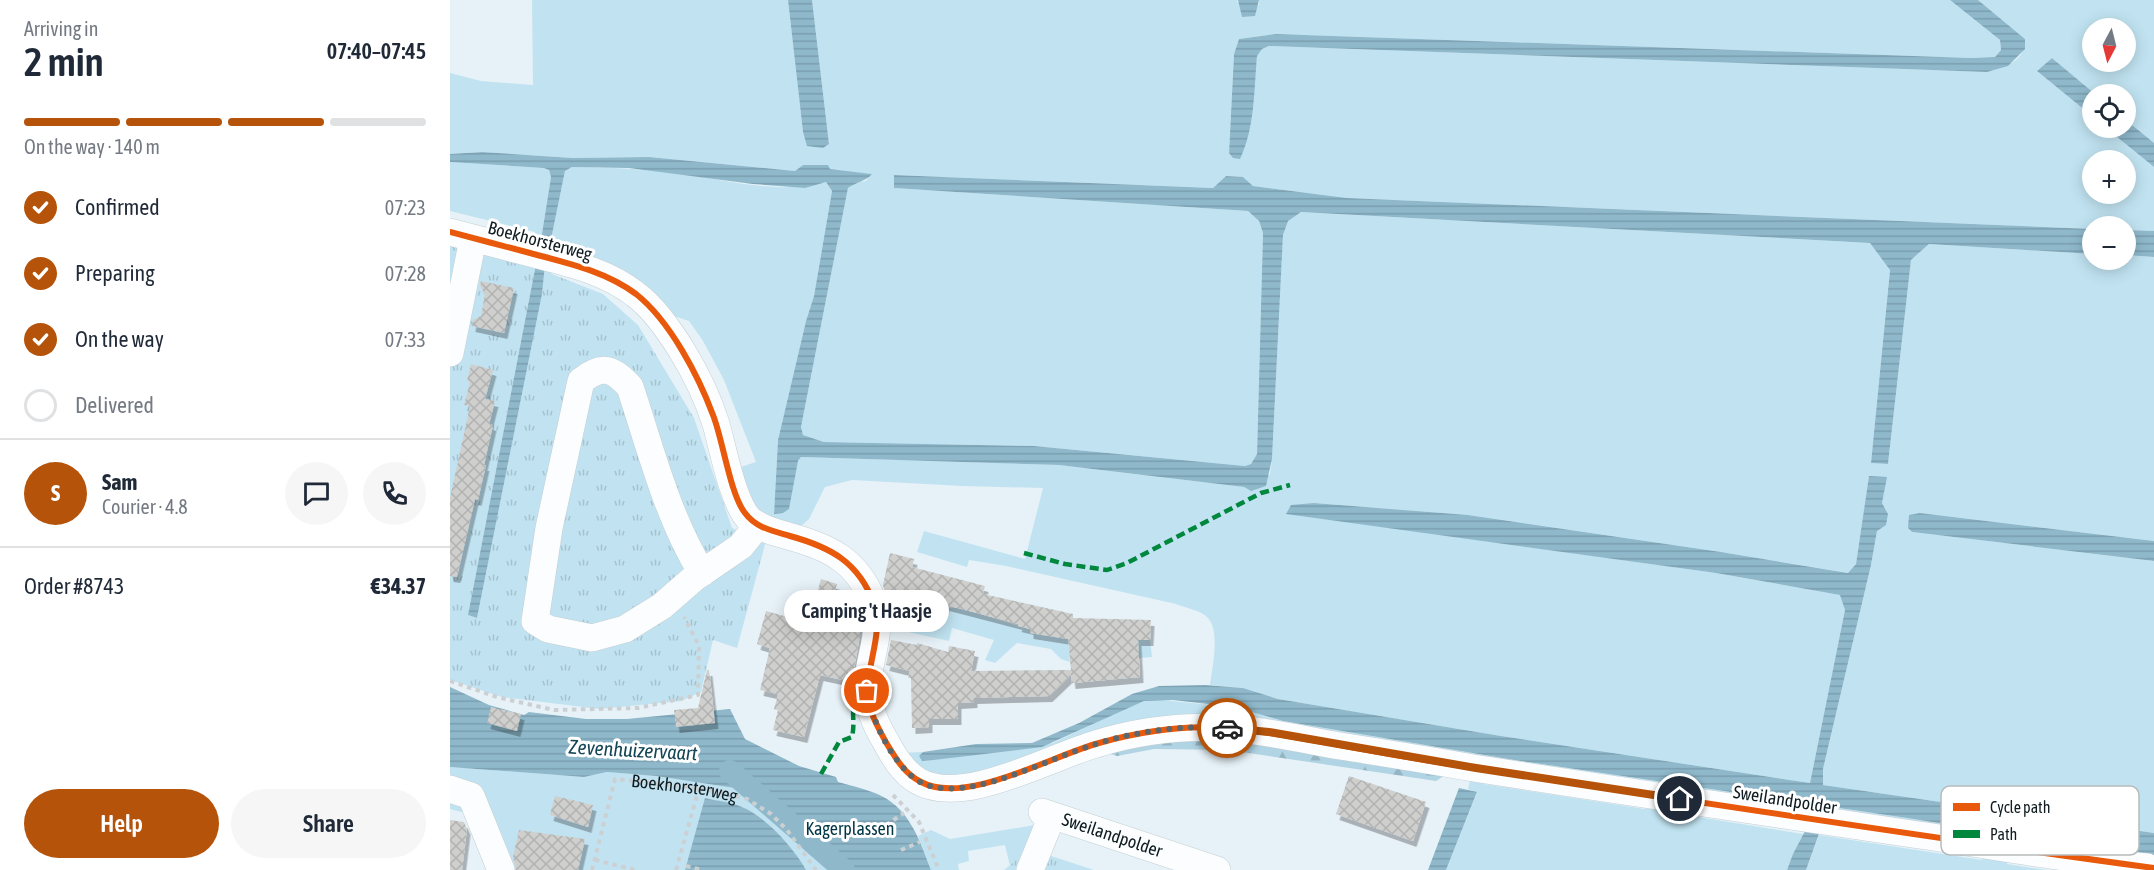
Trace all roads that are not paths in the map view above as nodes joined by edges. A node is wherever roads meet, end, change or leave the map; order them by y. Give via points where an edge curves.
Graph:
1 (462, 236) edge
2 (450, 353) edge
3 (758, 525) junction
4 (702, 573) junction
5 (1077, 750) joint
6 (450, 789) edge
7 (1941, 838) edge
8 (2052, 855) edge
9 (2138, 868) edge
10 (501, 870) edge
11 (1030, 870) edge
12 (1217, 870) edge

1 - 2 street
1 - 3 street, Boekhorsterweg via 588,269 640,297 668,330 694,374 714,416 739,505
3 - 4 street via 741,546
3 - 5 street, Boekhorsterweg via 823,546 849,563 858,575 876,612 867,691 872,715 903,769 914,778 933,787 965,787 1025,771
4 - 4 street via 662,606 625,629 592,638 548,629 535,621 549,528 577,397 581,381 591,373 609,370 620,375 630,387 665,498
5 - 7 street, Sweilandpolder via 1162,730 1241,729
6 - 10 street via 471,796
8 - 9 street, Sweilandpolder
11 - 12 street, Sweilandpolder via 1047,814

